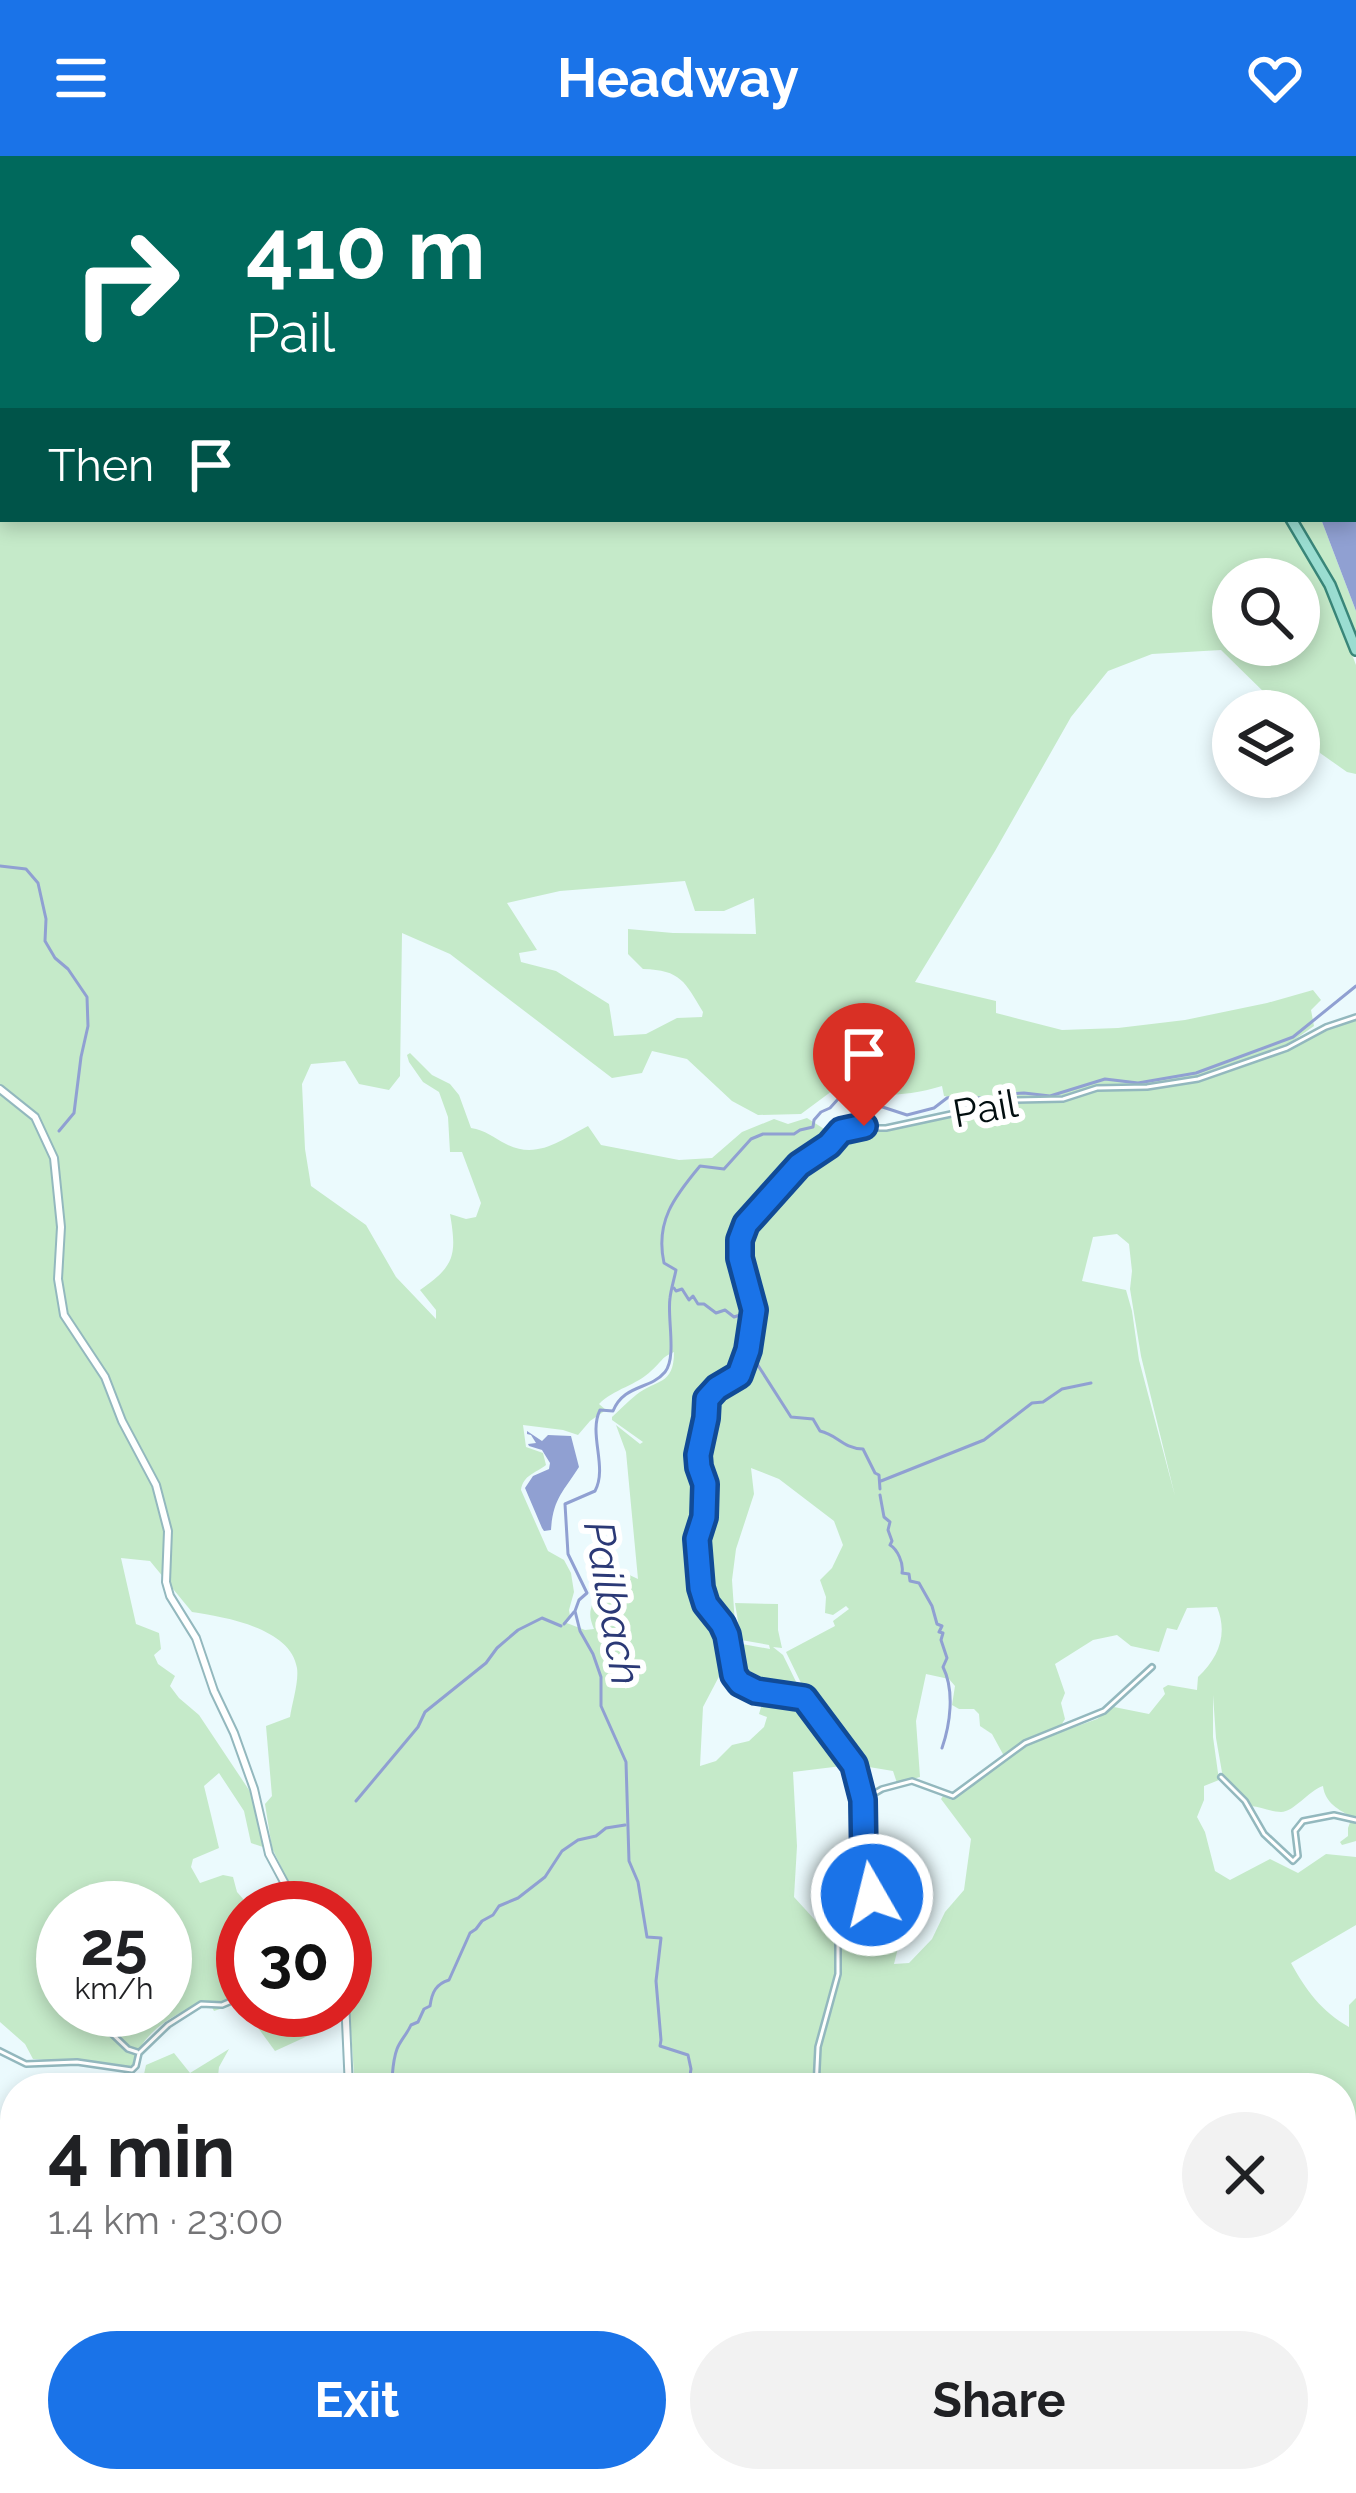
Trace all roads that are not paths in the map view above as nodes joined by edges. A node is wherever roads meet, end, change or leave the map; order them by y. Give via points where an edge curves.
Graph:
1 (1293, 522) edge
2 (1356, 650) edge
3 (1356, 1017) edge
4 (0, 1089) edge
5 (1152, 1667) dead end
6 (1221, 1777) dead end
7 (863, 1800) junction
8 (1356, 1820) edge
9 (863, 1851) junction
10 (283, 1881) edge
11 (872, 1895) dead end
12 (216, 2005) edge
13 (115, 2037) edge
14 (347, 2037) edge
15 (0, 2051) edge
16 (139, 2053) junction
17 (349, 2073) edge
18 (817, 2073) edge

1 - 2 main road
3 - 7 street, Pail via 1198,1079 848,1129 783,1179 746,1224 740,1258 754,1310 748,1350 739,1375 707,1399 698,1455 705,1484 701,1588 727,1635 740,1683 810,1703 854,1765
4 - 10 street via 34,1117 54,1158 64,1315 105,1377 156,1484 168,1530 170,1596 193,1629 234,1732
5 - 7 street via 1104,1712 1025,1743 953,1796 913,1781
6 - 8 street via 1293,1861 1295,1831 1304,1821
7 - 9 street, Pail
9 - 11 street, Pail
9 - 18 street, Pail via 838,1936
12 - 16 street via 197,2006
13 - 16 street
14 - 17 street
15 - 16 street via 26,2064 132,2070

